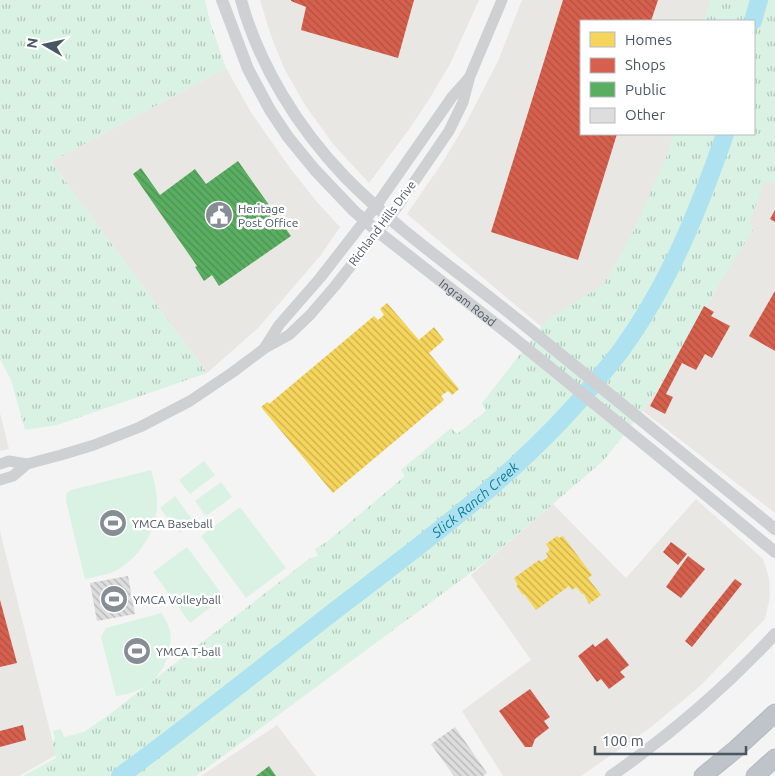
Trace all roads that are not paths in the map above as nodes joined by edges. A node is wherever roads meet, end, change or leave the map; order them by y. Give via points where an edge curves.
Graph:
1 (222, 0) edge
2 (241, 0) edge
3 (502, 0) edge
4 (470, 76) junction
5 (278, 87) junction
6 (262, 96) junction
7 (376, 206) junction
8 (388, 217) junction
9 (364, 221) junction
10 (377, 231) junction
11 (521, 322) junction
12 (510, 335) junction
13 (265, 348) junction
14 (0, 464) edge
15 (27, 464) junction
16 (0, 480) edge
17 (775, 529) edge
18 (775, 552) edge
19 (775, 634) edge
20 (775, 707) edge
21 (769, 719) edge
22 (775, 758) edge
23 (611, 776) edge
24 (703, 776) edge
25 (755, 776) edge

1 - 6 main road, Ingram Road via 248,69
2 - 5 main road, Ingram Road via 252,34
3 - 4 street, Richland Hills Drive
4 - 7 street, Richland Hills Drive
4 - 8 street, Richland Hills Drive via 463,102 449,130
5 - 6 main road
5 - 7 main road, Ingram Road via 308,133 345,177
6 - 9 main road, Ingram Road via 288,137
7 - 8 main road, Ingram Road
7 - 9 street, Richland Hills Drive
8 - 10 street, Richland Hills Drive
8 - 11 main road, Ingram Road
9 - 10 main road, Ingram Road
9 - 13 street, Richland Hills Drive via 279,325
10 - 12 main road, Ingram Road
10 - 13 street, Richland Hills Drive via 310,315 289,335
11 - 12 main road
11 - 17 main road, Ingram Road
12 - 18 main road, Ingram Road
13 - 15 street, Richland Hills Drive via 190,401 140,427 94,445
14 - 15 street, Richland Hills Drive via 10,461
15 - 16 street, Richland Hills Drive via 13,476
19 - 23 main road via 695,710
20 - 21 highway
21 - 24 highway
22 - 25 highway

